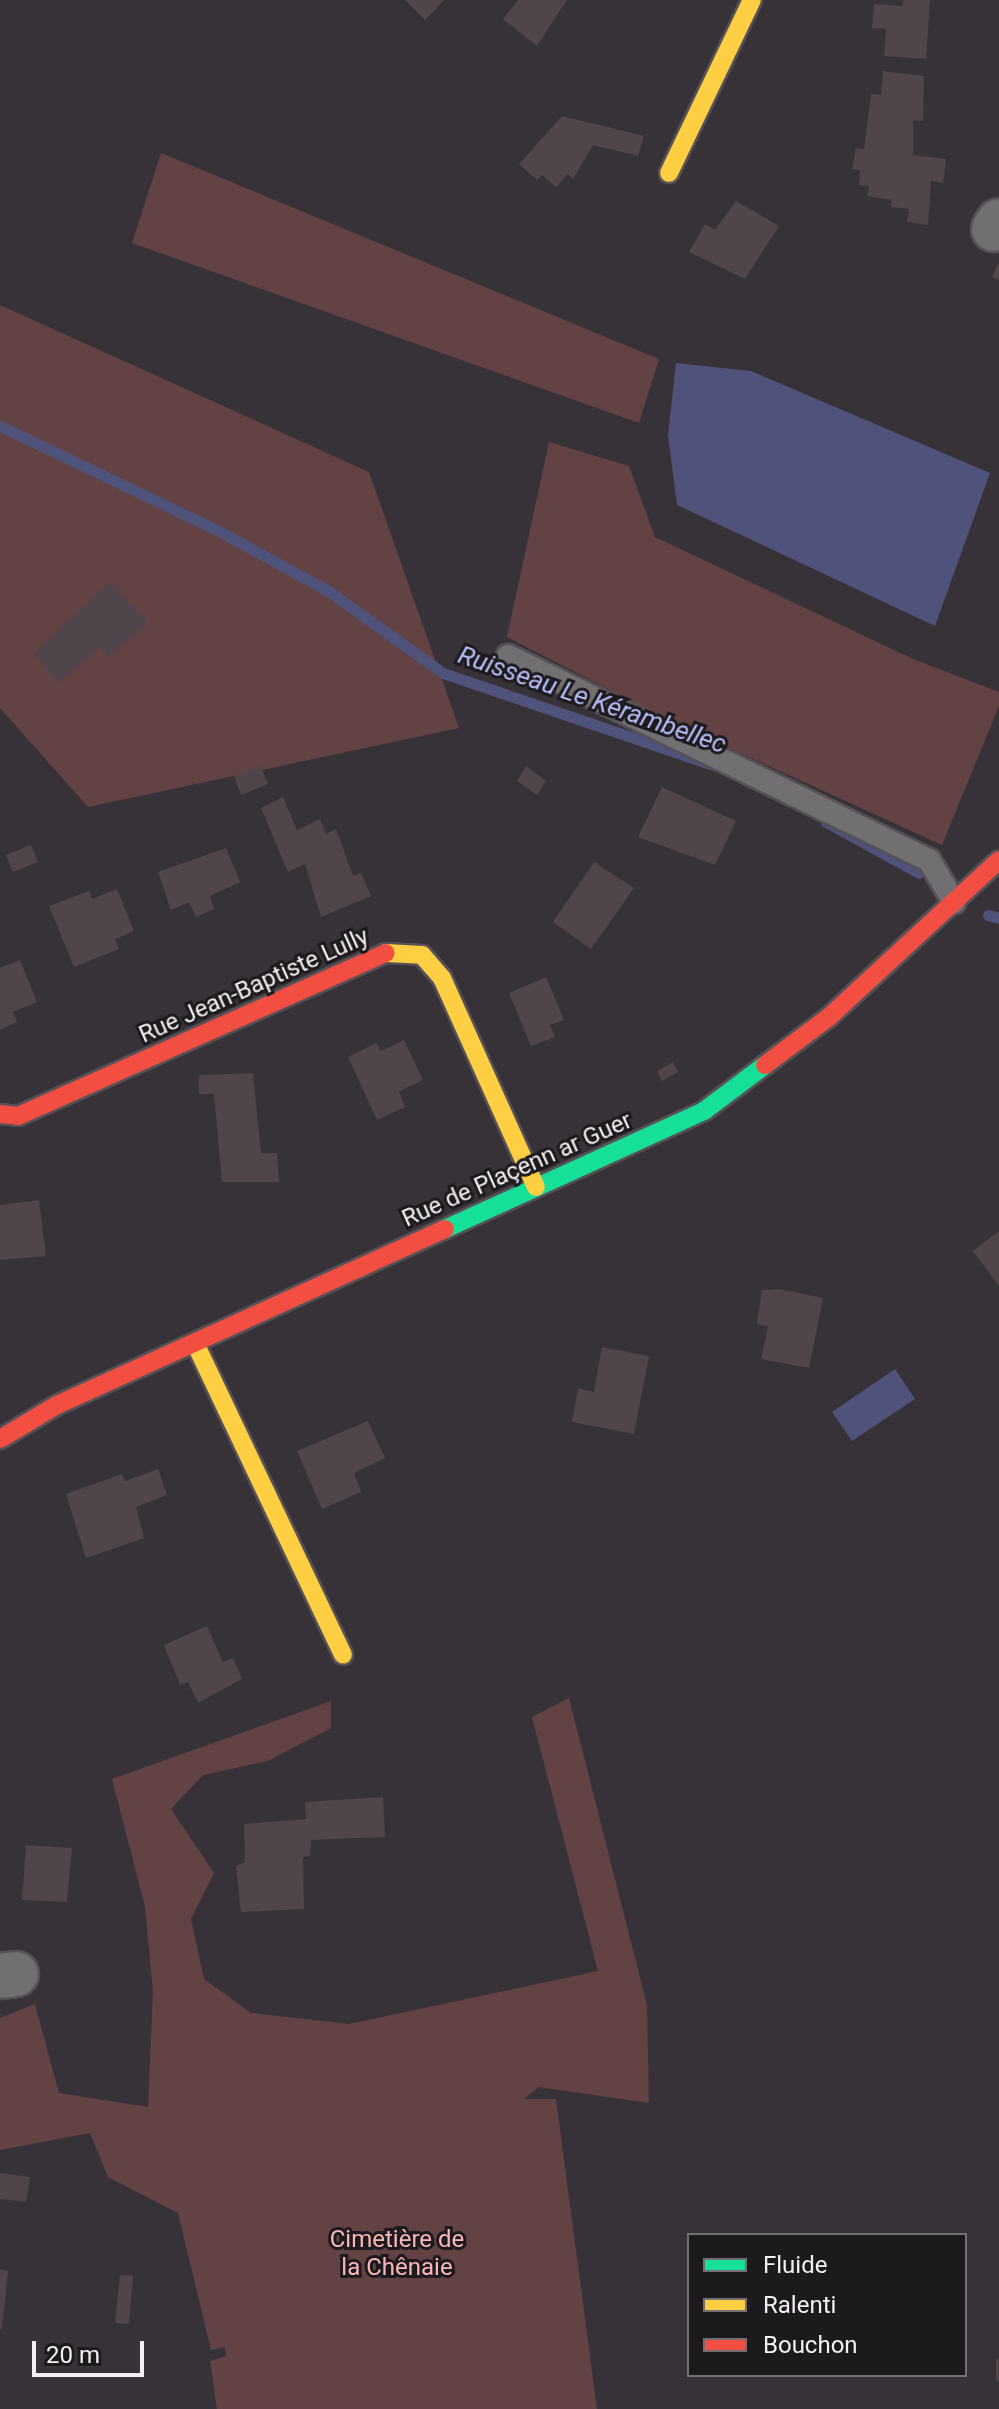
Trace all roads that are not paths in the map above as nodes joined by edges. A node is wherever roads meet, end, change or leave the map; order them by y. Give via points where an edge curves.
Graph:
1 (752, 0) edge
2 (669, 173) dead end
3 (508, 656) dead end
4 (999, 860) edge
5 (954, 902) junction
6 (0, 1114) edge
7 (536, 1187) junction
8 (195, 1343) junction
9 (0, 1439) edge
10 (343, 1655) dead end

1 - 2 street
3 - 5 lane via 929,860
4 - 5 street, Rue de Plaçenn ar Guer
5 - 7 street, Rue de Plaçenn ar Guer via 829,1017 704,1111
6 - 7 street, Rue Jean-Baptiste Lully via 18,1116 392,951 406,952 422,955 442,978
7 - 8 street, Rue de Plaçenn ar Guer
8 - 9 street, Rue de Plaçenn ar Guer via 57,1405
8 - 10 street

